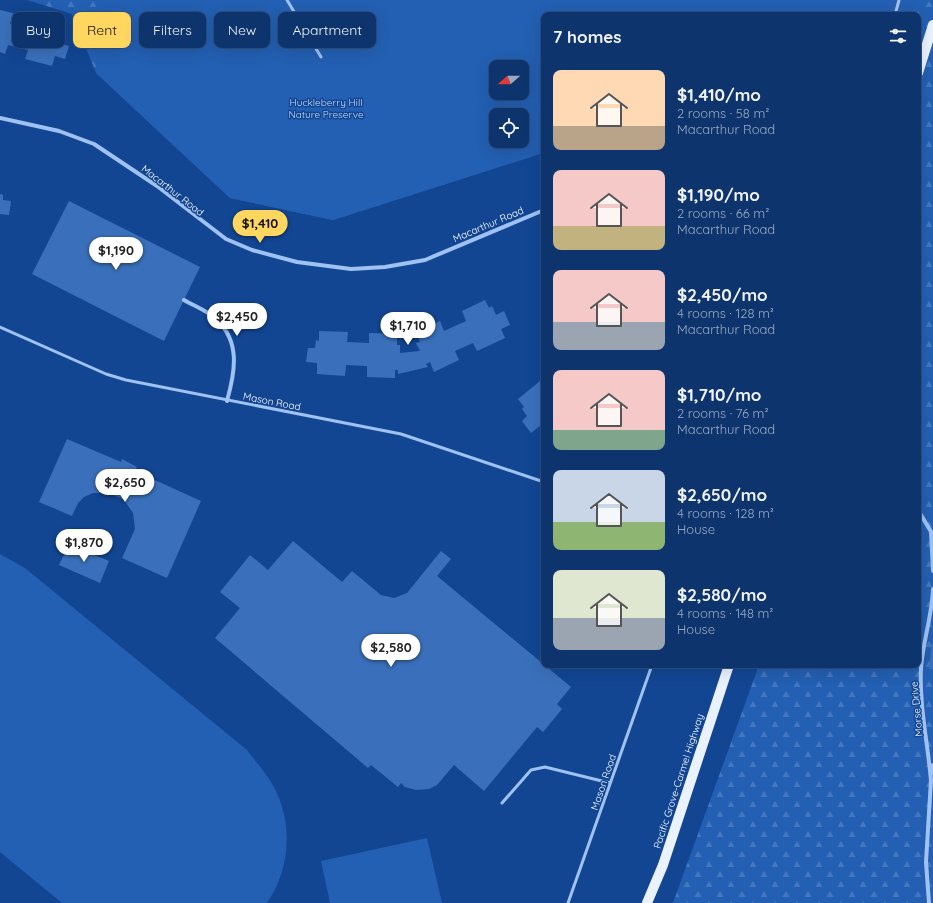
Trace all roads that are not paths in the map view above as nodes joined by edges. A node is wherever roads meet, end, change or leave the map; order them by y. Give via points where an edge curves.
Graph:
1 (287, 0) edge
2 (900, 0) edge
3 (896, 12) edge
4 (933, 25) edge
5 (321, 57) dead end
6 (921, 63) edge
7 (0, 118) edge
8 (541, 211) edge
9 (184, 300) dead end
10 (0, 328) edge
11 (227, 401) junction
12 (541, 481) edge
13 (921, 515) edge
14 (932, 534) edge
15 (933, 571) edge
16 (933, 589) edge
17 (651, 668) edge
18 (728, 668) edge
19 (933, 765) edge
20 (931, 781) junction
21 (610, 784) junction
22 (502, 803) dead end
23 (568, 903) edge
24 (647, 903) edge
25 (929, 903) edge

1 - 5 lane
2 - 3 lane
4 - 6 main road
7 - 8 street, Macarthur Road via 59,131 94,144 157,186 230,242 275,256 317,265 351,269 385,267 425,260
9 - 11 street via 216,319 232,345 235,359
10 - 11 lane, Mason Road via 119,378
11 - 12 lane, Mason Road via 401,434
13 - 14 street
14 - 15 street
16 - 20 street, Morse Drive via 921,684
17 - 21 lane, Mason Road
18 - 24 main road, Pacific Grove-Carmel Highway via 663,865
19 - 20 street, Morse Drive
20 - 25 street, Morse Drive via 926,862
21 - 22 lane via 545,767 531,770
21 - 23 lane, Mason Road

